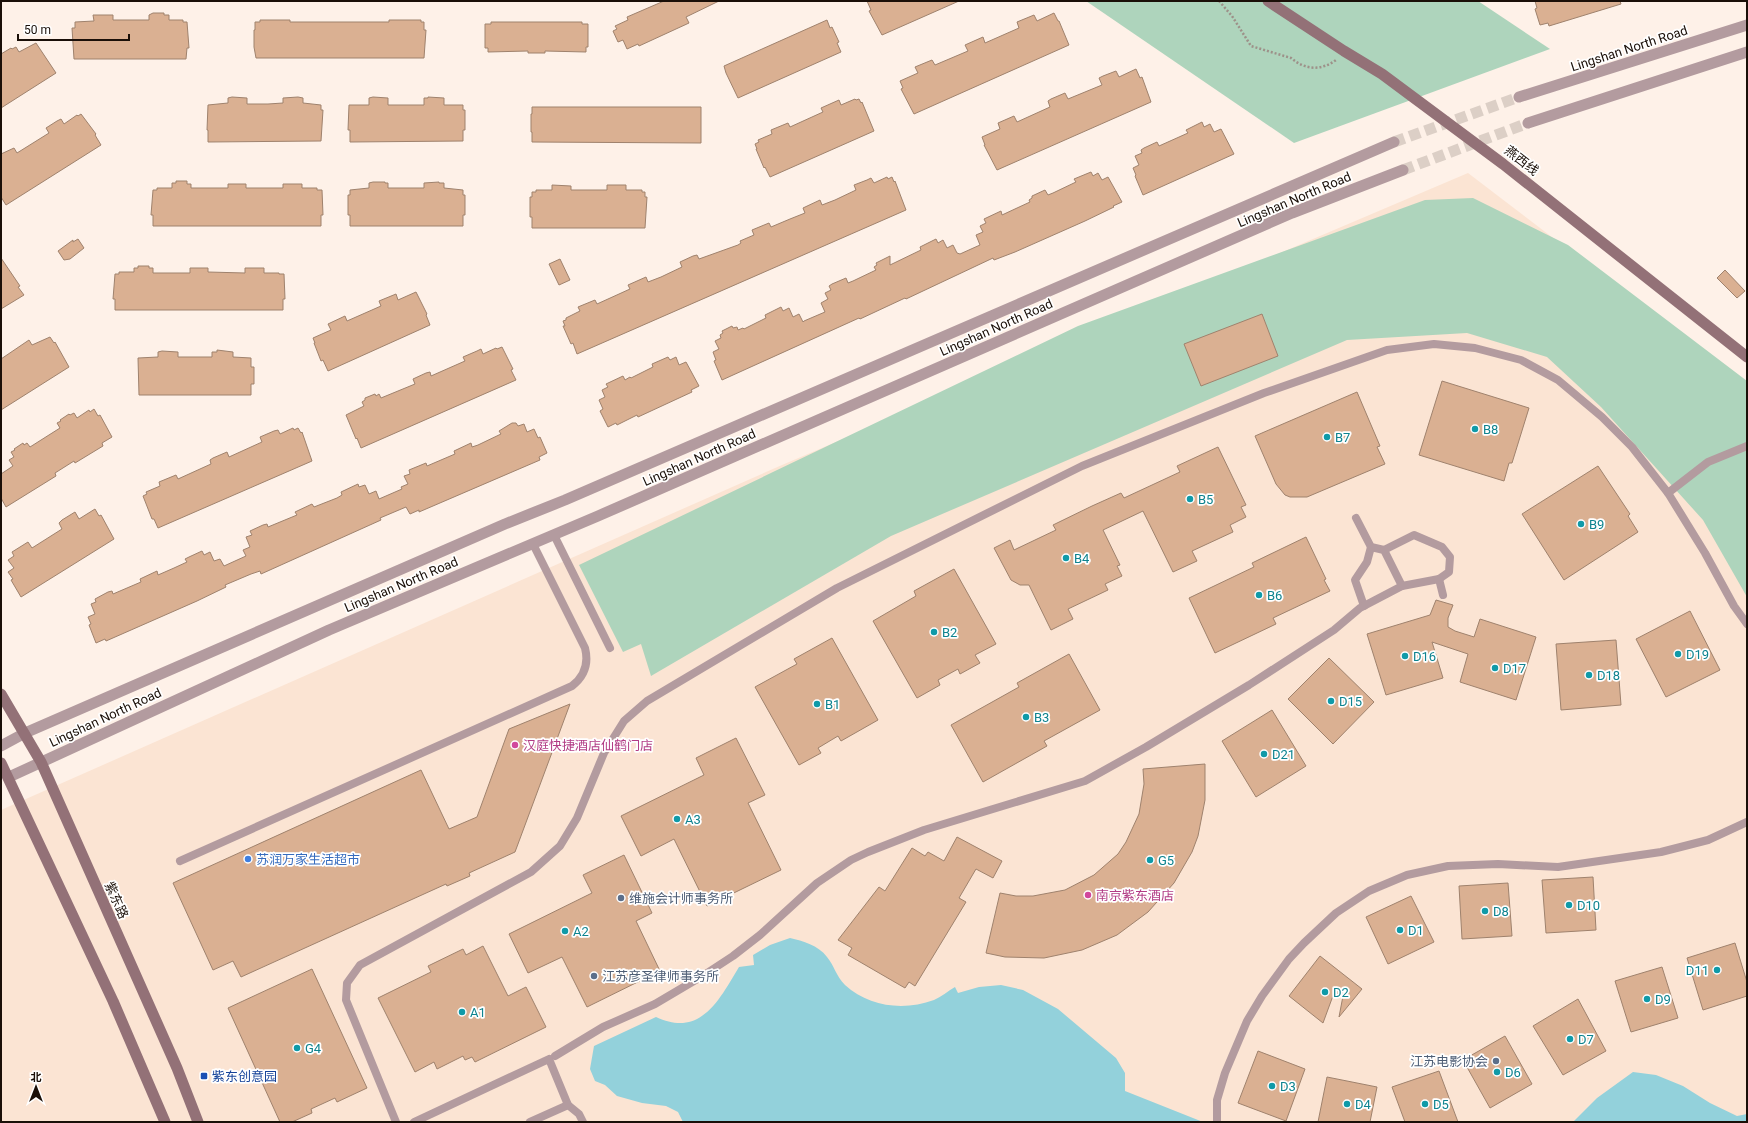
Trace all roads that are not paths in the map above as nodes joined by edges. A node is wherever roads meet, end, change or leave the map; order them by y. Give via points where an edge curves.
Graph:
1 (1268, 1) edge
2 (1747, 25) edge
3 (1747, 52) edge
4 (1519, 97) tunnel mouth
5 (1528, 123) tunnel mouth
6 (1394, 142) tunnel mouth
7 (1403, 170) tunnel mouth
8 (1747, 357) edge
9 (1747, 446) edge
10 (1668, 494) junction
11 (1356, 518) dead end
12 (554, 535) junction
13 (533, 544) junction
14 (1371, 547) junction
15 (1384, 550) junction
16 (1438, 579) junction
17 (1402, 586) junction
18 (1442, 595) dead end
19 (1364, 606) junction
20 (1747, 624) edge
21 (610, 648) dead end
22 (1, 694) edge
23 (25, 733) junction
24 (1, 746) edge
25 (41, 762) junction
26 (1, 763) edge
27 (9, 777) junction
28 (1747, 822) edge
29 (180, 861) dead end
30 (555, 1056) dead end
31 (568, 1105) junction
32 (165, 1122) edge
33 (198, 1122) edge
34 (396, 1122) edge
35 (414, 1122) edge
36 (530, 1122) edge
37 (583, 1122) edge
38 (1216, 1122) edge

1 - 8 main road, 燕西线 via 1382,74 1503,164
2 - 4 street, Lingshan North Road
3 - 5 street
6 - 23 street, Lingshan North Road
7 - 12 street, Lingshan North Road via 1292,214
9 - 10 lane via 1708,462
10 - 20 lane
10 - 34 lane via 1627,442 1558,380 1521,360 1475,348 1434,344 1387,350 1372,355 1264,393 1082,466 837,588 647,701 624,721 604,753 577,818 560,846 531,872 360,965 347,983 346,1000
11 - 14 lane
12 - 13 street, Lingshan North Road
12 - 21 lane
13 - 25 street, Lingshan North Road via 329,630
13 - 29 lane via 585,648 586,669 578,682
14 - 15 lane
14 - 19 lane via 1367,562 1355,580
15 - 16 lane via 1414,535 1442,547 1450,557 1449,572
15 - 17 lane
16 - 17 lane
16 - 18 lane
17 - 19 lane
19 - 30 lane via 1334,630 1249,685 1085,781 924,830 850,860 817,882 760,935 733,956 655,1004 603,1027
22 - 23 main road, 紫东路
23 - 24 street, Lingshan North Road
23 - 25 main road, 紫东路
25 - 27 street, Lingshan North Road
25 - 33 main road, 紫东路 via 177,1068
26 - 27 main road
27 - 32 main road via 113,1001
28 - 38 lane via 1708,840 1661,852 1558,867 1506,864 1448,866 1406,875 1369,891 1336,914 1304,943 1275,977 1247,1021 1235,1046 1217,1100
31 - 35 lane via 549,1059
31 - 36 lane
31 - 37 lane via 579,1114

